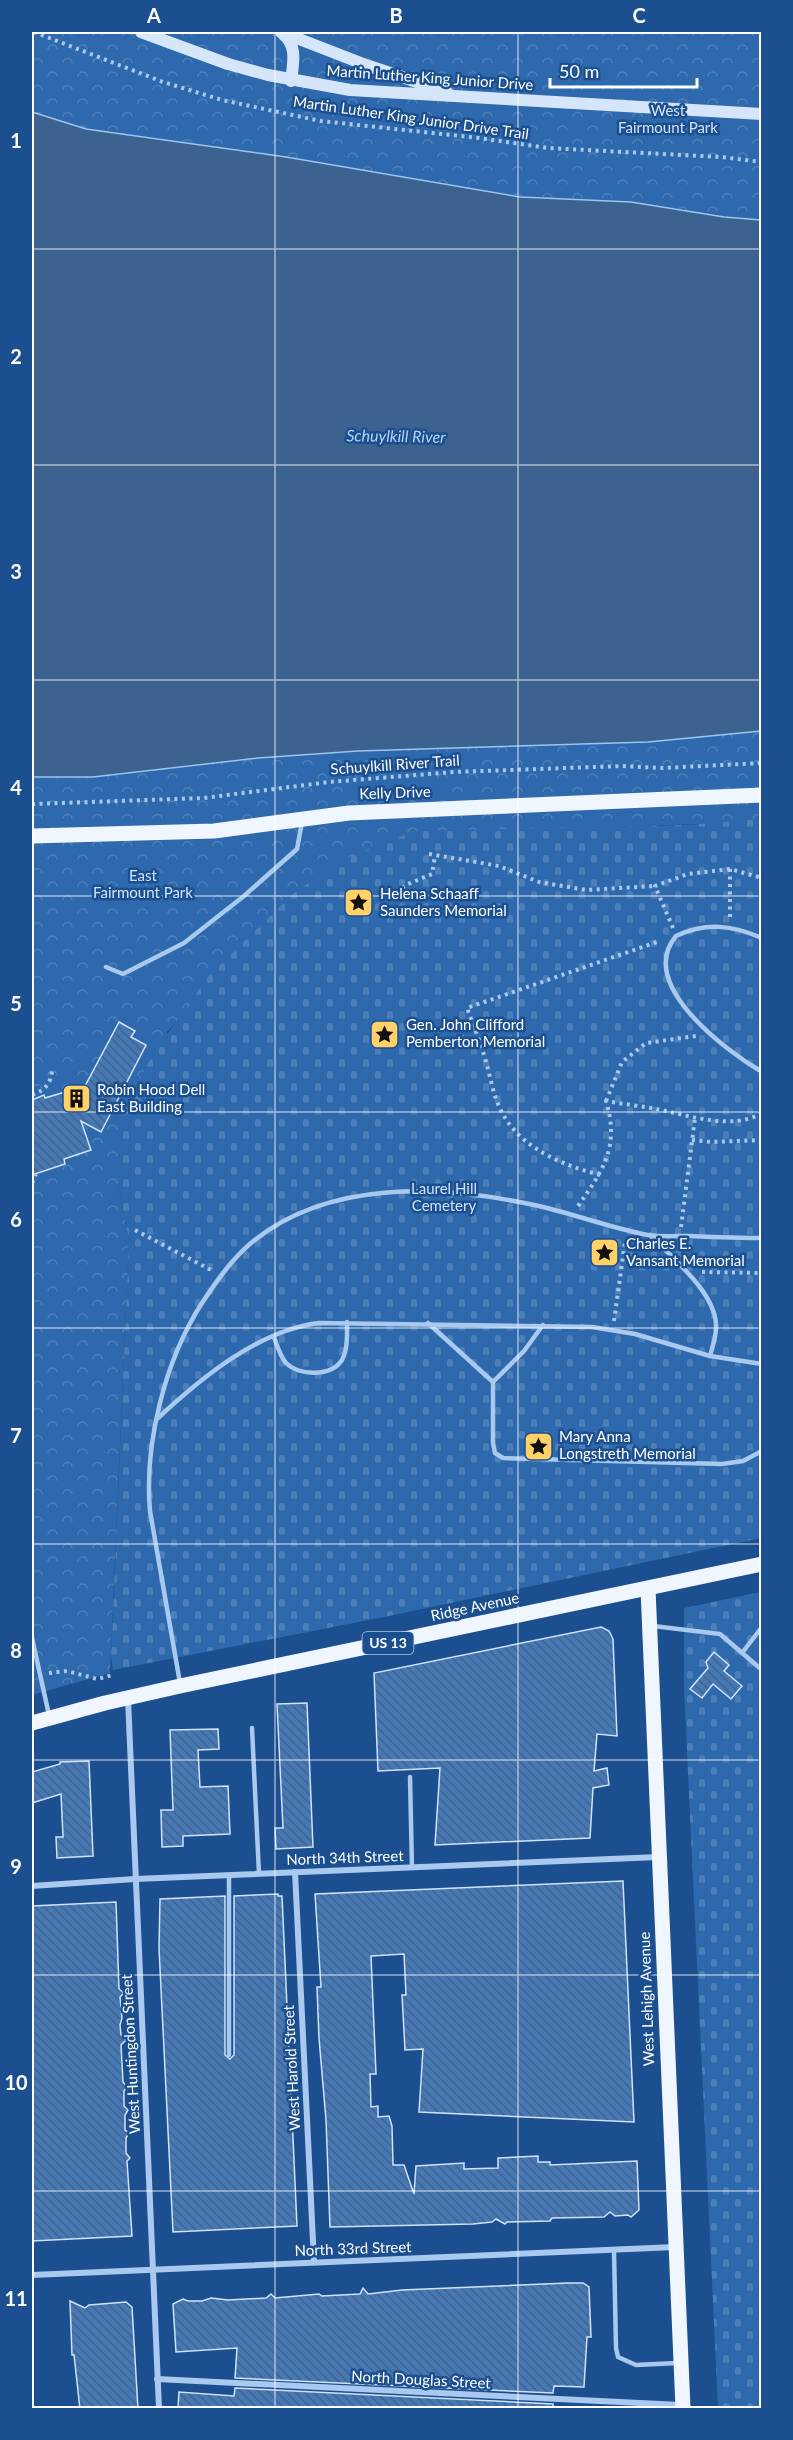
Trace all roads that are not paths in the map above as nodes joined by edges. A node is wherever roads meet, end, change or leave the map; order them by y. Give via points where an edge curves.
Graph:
1 (141, 32) edge
2 (280, 32) edge
3 (291, 81) junction
4 (463, 97) junction
5 (762, 114) edge
6 (762, 795) edge
7 (302, 819) junction
8 (32, 836) edge
9 (762, 938) edge
10 (106, 967) dead end
11 (762, 1072) edge
12 (650, 1235) junction
13 (762, 1238) edge
14 (347, 1322) junction
15 (428, 1323) junction
16 (543, 1325) junction
17 (274, 1337) junction
18 (710, 1356) junction
19 (762, 1364) edge
20 (493, 1382) junction
21 (158, 1418) junction
22 (762, 1451) edge
23 (758, 1567) edge
24 (648, 1589) junction
25 (650, 1626) junction
26 (762, 1627) edge
27 (32, 1638) edge
28 (742, 1653) junction
29 (762, 1670) edge
30 (180, 1686) junction
31 (128, 1698) junction
32 (50, 1717) junction
33 (32, 1723) edge
34 (252, 1728) dead end
35 (410, 1777) dead end
36 (660, 1857) junction
37 (412, 1868) junction
38 (295, 1872) junction
39 (259, 1874) junction
40 (229, 1875) junction
41 (135, 1879) junction
42 (32, 1886) edge
43 (229, 2055) dead end
44 (676, 2247) junction
45 (614, 2250) junction
46 (314, 2262) junction
47 (153, 2269) junction
48 (32, 2275) edge
49 (681, 2363) junction
50 (157, 2379) junction
51 (683, 2407) edge
52 (159, 2409) edge

1 - 3 main road, Martin Luther King Junior Drive via 228,64
2 - 3 main road via 292,44
2 - 4 main road
3 - 4 main road, Martin Luther King Junior Drive via 362,91
4 - 5 main road, Martin Luther King Junior Drive
6 - 7 main road, Kelly Drive via 349,813
7 - 8 main road, Kelly Drive via 214,831
7 - 10 lane via 297,849 184,943 123,974
9 - 11 lane via 730,927 703,926 676,936 666,954 666,967 676,993 693,1017 708,1034
12 - 13 lane
12 - 18 lane via 708,1299 716,1317
12 - 21 lane via 572,1214 450,1193 359,1195 313,1209 268,1230 222,1276 195,1314 177,1351
14 - 15 lane
14 - 17 lane via 308,1324
14 - 17 lane via 342,1359 325,1371 301,1371 287,1364
15 - 16 lane
15 - 20 lane
16 - 18 lane via 613,1330
16 - 20 lane
17 - 21 lane via 211,1372
18 - 19 lane
20 - 22 lane via 493,1443 495,1453 503,1458 722,1464 743,1461
21 - 30 lane via 149,1495
23 - 24 main road, Ridge Avenue / US 13
24 - 25 main road, West Lehigh Avenue
24 - 30 main road, Ridge Avenue / US 13
25 - 28 lane via 720,1634
25 - 36 main road, West Lehigh Avenue
26 - 28 lane
27 - 32 lane
28 - 29 lane
30 - 31 main road, Ridge Avenue / US 13
31 - 32 main road, Ridge Avenue / US 13
31 - 41 street, West Huntingdon Street
32 - 33 main road, Ridge Avenue / US 13
34 - 39 lane
35 - 37 lane
36 - 37 street, North 34th Street
36 - 44 main road, West Lehigh Avenue
37 - 38 street, North 34th Street
38 - 39 street, North 34th Street
38 - 46 street, West Harold Street
39 - 40 street, North 34th Street
40 - 41 street, North 34th Street
40 - 43 lane
41 - 42 street, North 34th Street
41 - 47 street, West Huntingdon Street
44 - 45 street, North 33rd Street
44 - 49 main road, West Lehigh Avenue
45 - 46 street, North 33rd Street
45 - 49 lane via 618,2357 636,2364
46 - 47 street, North 33rd Street
47 - 48 street, North 33rd Street
47 - 50 street, West Huntingdon Street
49 - 51 main road, West Lehigh Avenue
50 - 51 street, North Douglas Street
50 - 52 street, West Huntingdon Street

